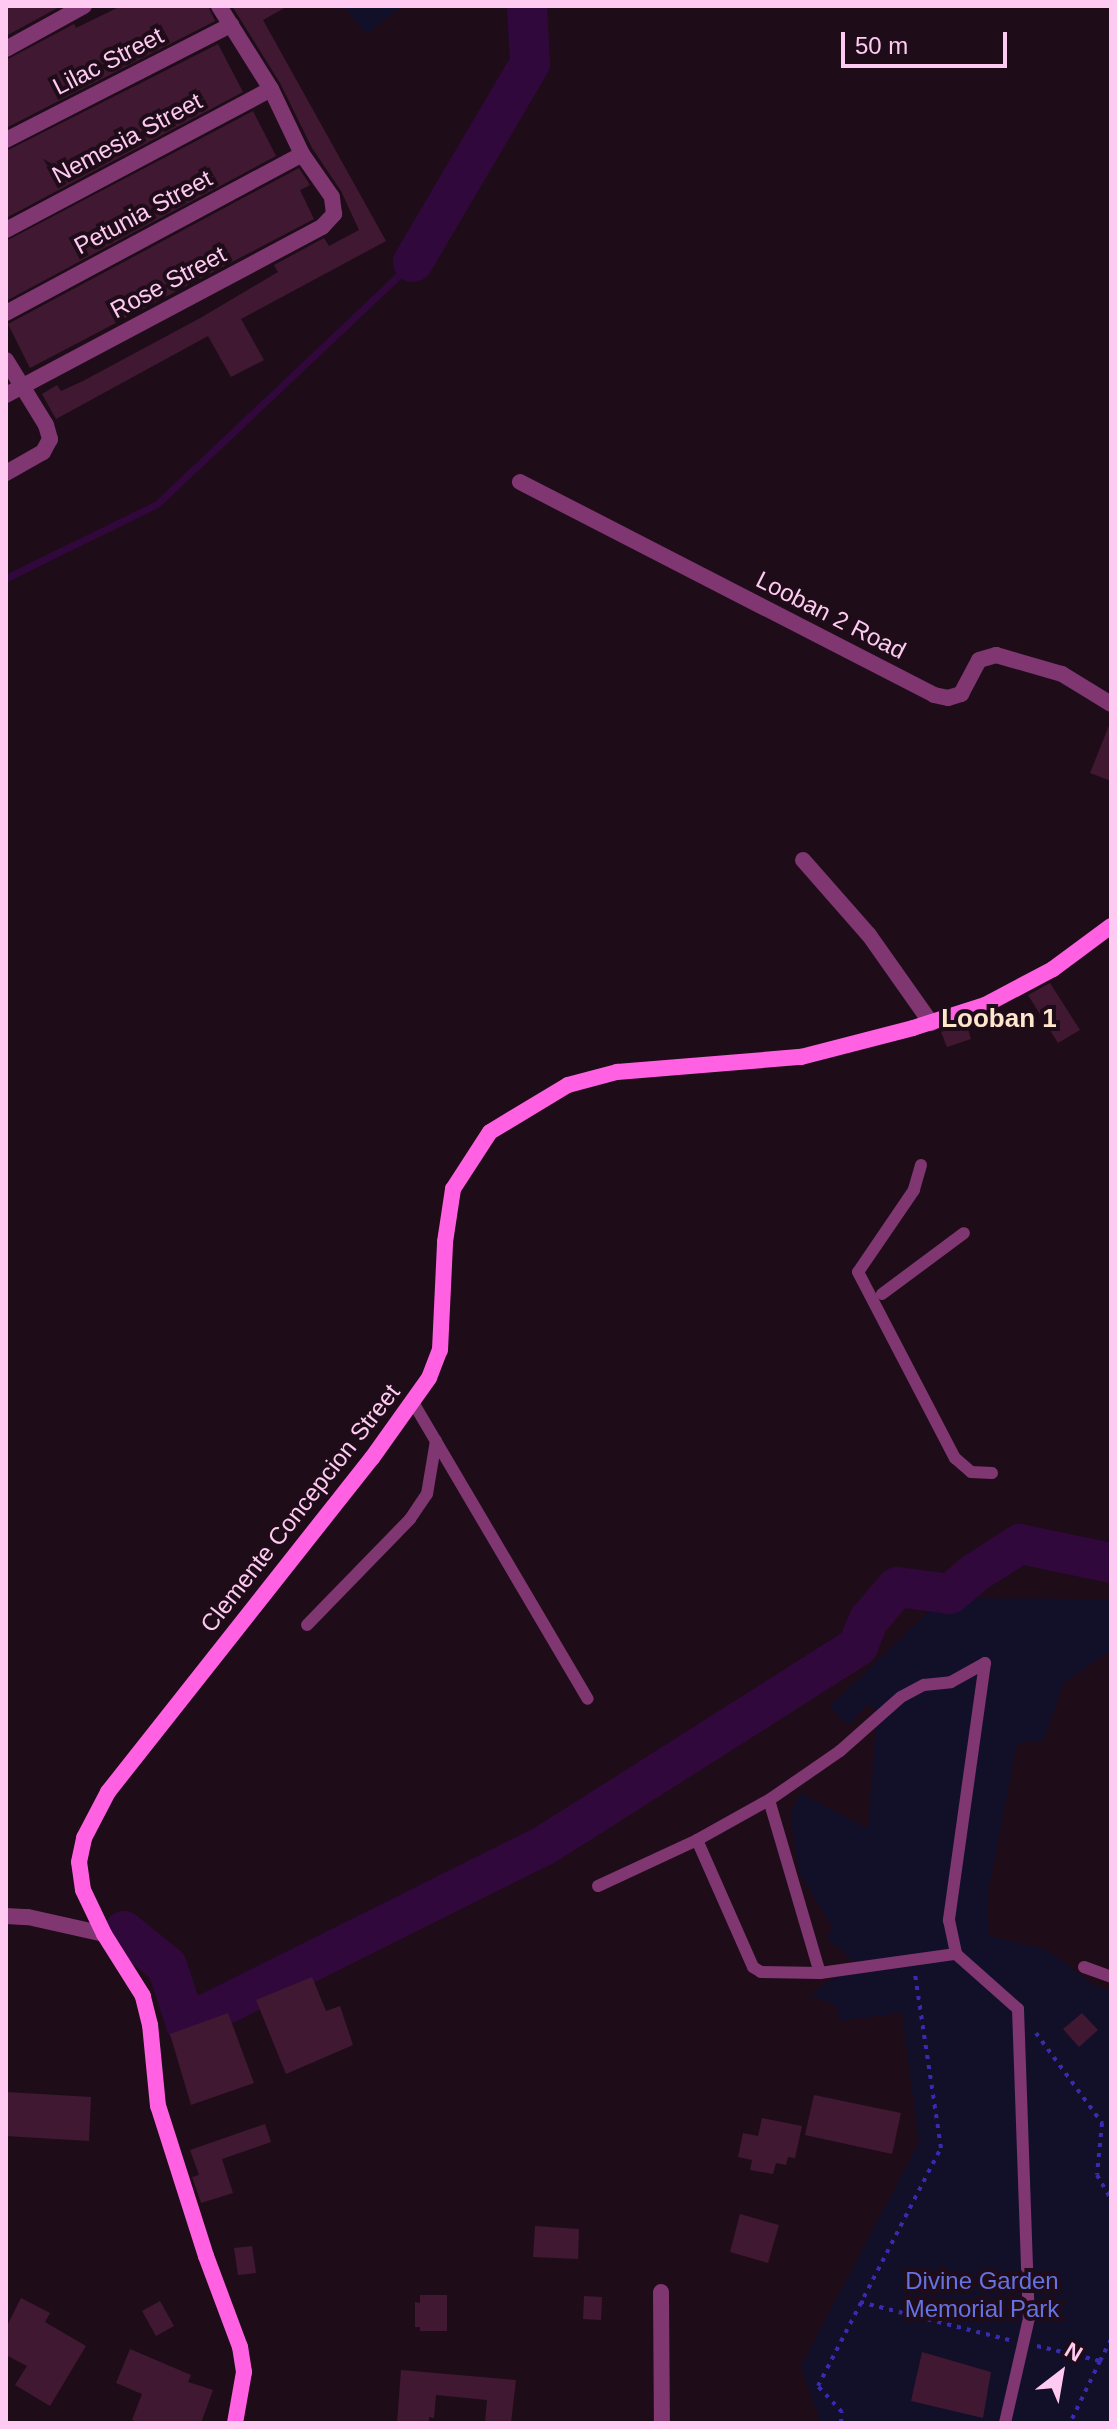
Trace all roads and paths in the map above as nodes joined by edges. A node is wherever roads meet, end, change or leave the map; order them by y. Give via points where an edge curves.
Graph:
1 (84, 6) edge
2 (219, 6) edge
3 (231, 25) junction
4 (6, 49) edge
5 (271, 89) junction
6 (6, 140) edge
7 (302, 154) junction
8 (6, 230) edge
9 (6, 313) edge
10 (6, 360) edge
11 (14, 391) edge
12 (6, 473) edge
13 (520, 482) dead end
14 (1111, 704) edge
15 (803, 860) dead end
16 (1111, 926) edge
17 (931, 1023) junction
18 (921, 1165) dead end
19 (964, 1233) dead end
20 (882, 1294) dead end
21 (414, 1404) junction
22 (436, 1441) junction
23 (992, 1473) dead end
24 (307, 1625) dead end
25 (588, 1699) dead end
26 (769, 1800) junction
27 (697, 1840) junction
28 (598, 1886) dead end
29 (6, 1916) edge
30 (104, 1934) junction
31 (956, 1954) junction
32 (913, 1961) junction
33 (1084, 1967) dead end
34 (820, 1973) junction
35 (1111, 1977) edge
36 (1018, 2009) junction
37 (1111, 2199) edge
38 (661, 2292) dead end
39 (860, 2302) junction
40 (1111, 2339) edge
41 (1024, 2343) junction
42 (1100, 2361) junction
43 (235, 2423) edge
44 (662, 2423) edge
45 (841, 2423) edge
46 (1005, 2423) edge
47 (1070, 2423) edge

1 - 4 street
2 - 3 street
3 - 5 street
3 - 6 street, Lilac Street
5 - 7 street
5 - 8 street, Nemesia Street
7 - 9 street, Petunia Street
7 - 11 street, Rose Street via 332,197 334,214 322,227
10 - 11 street
11 - 12 street via 46,425 50,439 43,452
13 - 14 street, Looban 2 Road via 934,695 961,694 979,660 996,655 1062,674
15 - 17 street via 869,935
16 - 17 street, Clemente Concepcion Street via 1053,969 985,1005
17 - 21 street, Clemente Concepcion Street via 801,1057 617,1072 568,1085 490,1132 453,1189 440,1350
18 - 23 lane via 914,1190 858,1272 955,1458 971,1472
19 - 20 lane
21 - 22 lane
21 - 30 street, Clemente Concepcion Street via 94,1814 79,1862 83,1890
22 - 24 lane via 427,1494 410,1519
22 - 25 lane
26 - 27 lane
26 - 31 lane via 840,1751 901,1697 924,1685 951,1682 985,1663 949,1920
26 - 34 lane
27 - 28 lane
27 - 34 lane via 753,1967 768,1975
29 - 30 street
30 - 43 street, Clemente Concepcion Street via 143,1996 158,2106 240,2347 244,2372
31 - 32 lane
31 - 36 lane
32 - 34 lane
32 - 39 path via 941,2148
33 - 35 lane
36 - 37 path via 1102,2123 1097,2175
36 - 41 lane via 1029,2318
38 - 44 street
39 - 41 path
39 - 45 path via 818,2386 842,2412
40 - 42 path
41 - 42 path
41 - 46 lane
42 - 47 path

